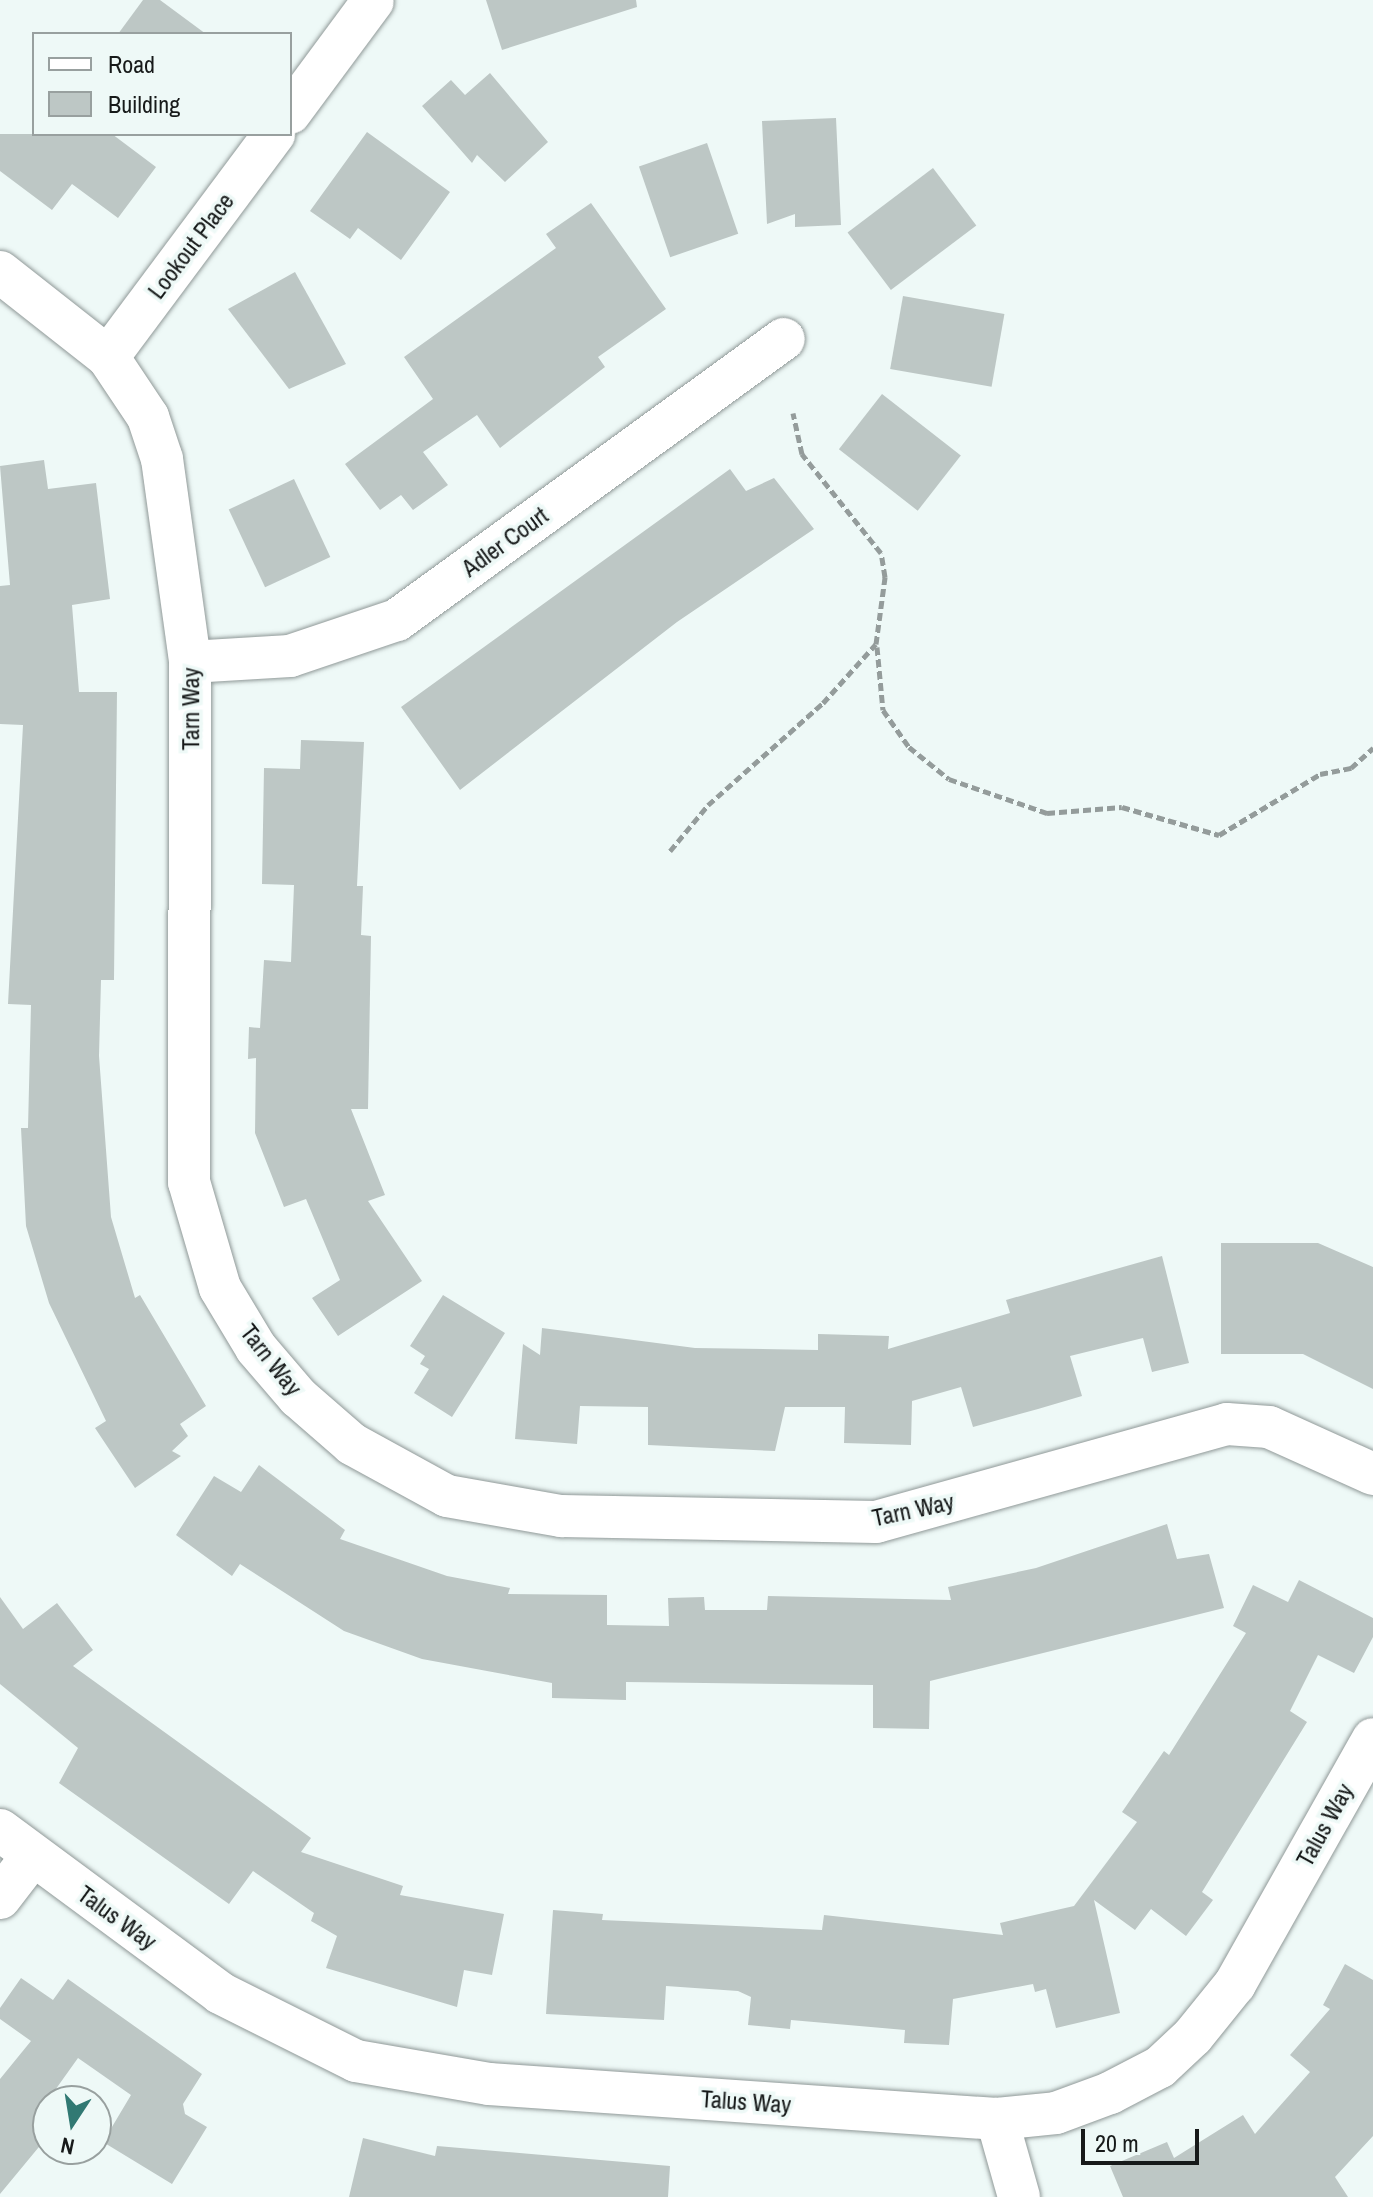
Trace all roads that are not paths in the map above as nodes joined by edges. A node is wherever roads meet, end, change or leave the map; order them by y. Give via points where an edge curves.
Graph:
1 (373, 1) edge
2 (292, 110) edge
3 (273, 136) edge
4 (0, 272) edge
5 (784, 339) dead end
6 (108, 357) junction
7 (190, 662) junction
8 (1373, 1474) edge
9 (1373, 1739) edge
10 (0, 1830) edge
11 (33, 1855) junction
12 (0, 1898) edge
13 (997, 2119) junction
14 (1019, 2197) edge

1 - 2 street
3 - 6 street, Lookout Place
4 - 6 street, Tarn Way
5 - 7 street, Adler Court via 397,620 290,656
6 - 7 street, Tarn Way via 148,417 162,459
7 - 8 street, Tarn Way via 189,1182 220,1288 256,1348 352,1444 447,1496 561,1516 876,1522 1227,1424 1269,1427
9 - 13 street, Talus Way via 1235,1984 1193,2036 1160,2067 1110,2093 1056,2113
10 - 11 street, Talus Way
11 - 12 street
11 - 13 street, Talus Way via 220,1993 356,2061 489,2084
13 - 14 street

